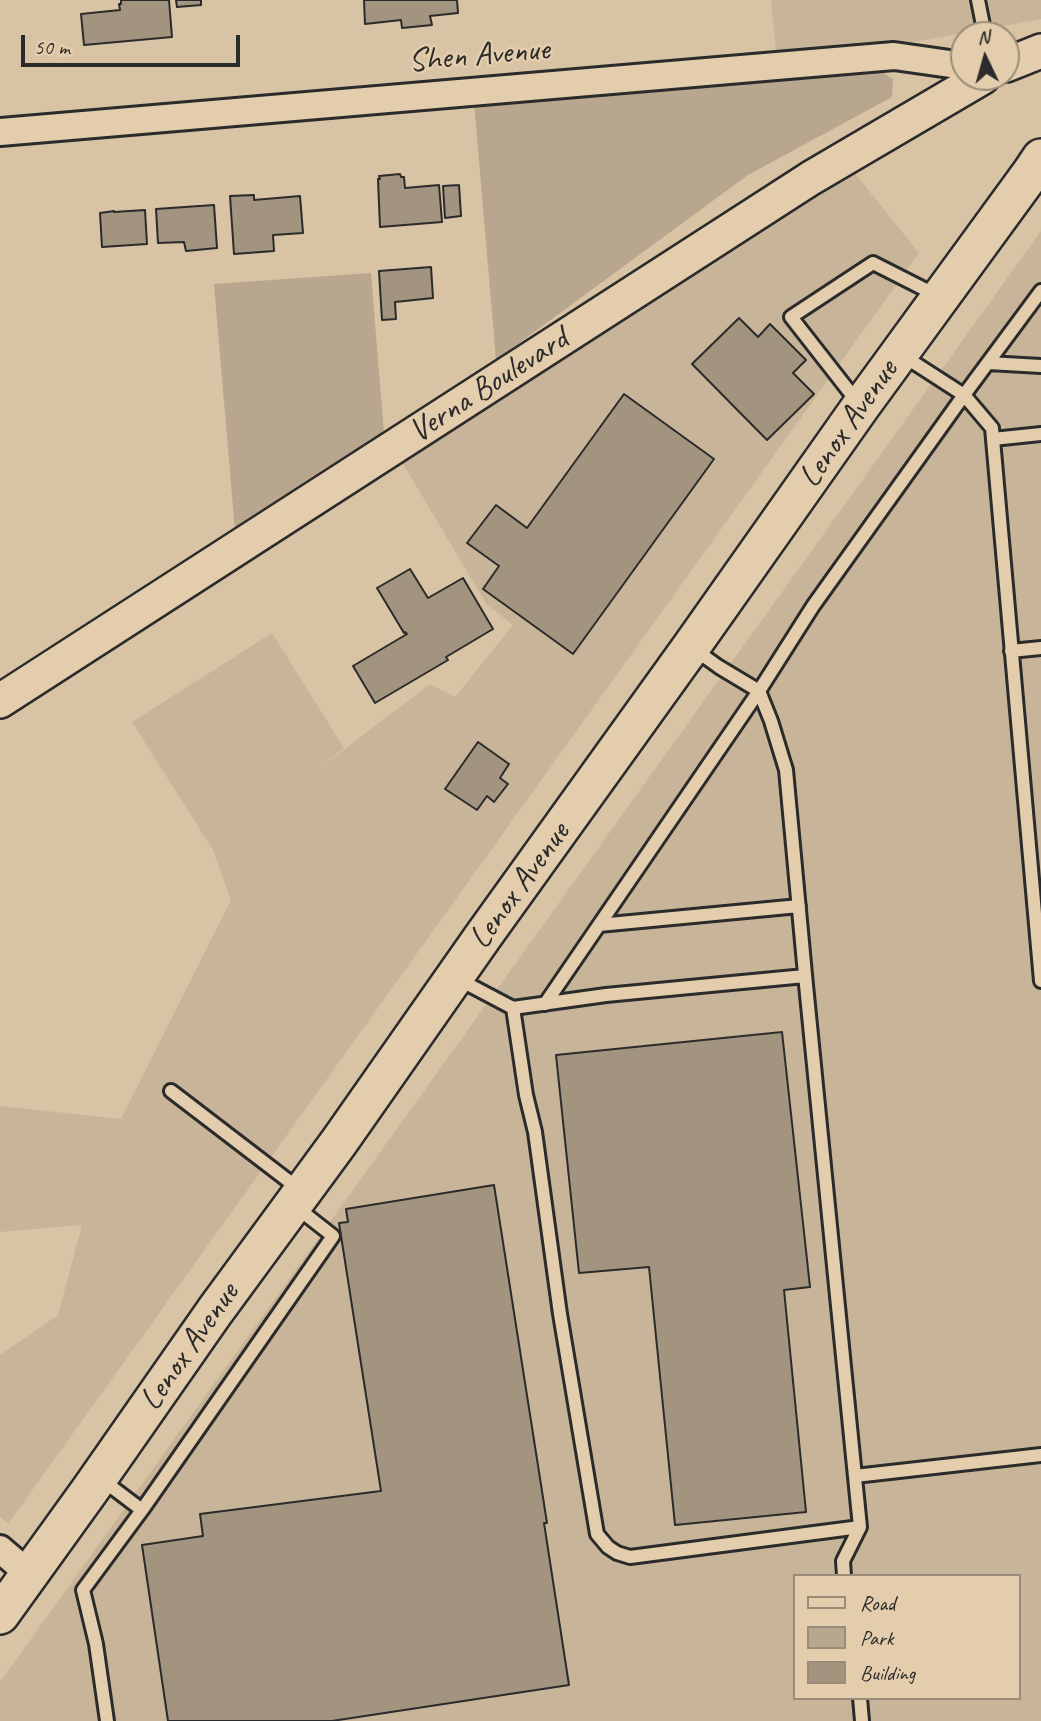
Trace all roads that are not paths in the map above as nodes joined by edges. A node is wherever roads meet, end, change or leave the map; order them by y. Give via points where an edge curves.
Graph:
1 (978, 0) edge
2 (982, 21) edge
3 (1041, 51) edge
4 (1020, 59) edge
5 (950, 64) edge
6 (959, 91) edge
7 (0, 132) edge
8 (1041, 158) edge
9 (1041, 291) edge
10 (940, 297) junction
11 (899, 352) junction
12 (988, 363) junction
13 (1041, 366) edge
14 (964, 395) junction
15 (861, 406) junction
16 (1041, 434) edge
17 (993, 439) junction
18 (691, 647) junction
19 (1041, 648) edge
20 (1011, 651) junction
21 (759, 691) junction
22 (0, 701) edge
23 (799, 906) junction
24 (599, 925) junction
25 (805, 976) junction
26 (455, 977) junction
27 (1041, 981) edge
28 (545, 1004) junction
29 (513, 1008) junction
30 (171, 1091) dead end
31 (298, 1198) junction
32 (1041, 1455) edge
33 (855, 1476) junction
34 (99, 1477) junction
35 (142, 1510) junction
36 (860, 1527) junction
37 (0, 1549) edge
38 (29, 1574) junction
39 (844, 1574) edge
40 (0, 1615) edge
41 (860, 1700) edge
42 (107, 1721) edge
43 (862, 1721) edge

1 - 2 lane
3 - 4 street
5 - 7 street, Shen Avenue via 894,55
6 - 22 street, Verna Boulevard via 811,178
8 - 10 main road, Lenox Avenue
9 - 12 lane
10 - 11 main road, Lenox Avenue
10 - 15 lane via 873,263 791,317
11 - 14 lane
11 - 15 main road, Lenox Avenue
12 - 13 lane
12 - 14 lane
14 - 17 lane via 992,428
14 - 21 lane via 813,606
15 - 18 main road, Lenox Avenue
16 - 17 lane
17 - 20 lane
18 - 21 lane
18 - 26 main road, Lenox Avenue
19 - 20 lane
20 - 27 lane
21 - 23 lane via 786,770
21 - 24 lane
23 - 24 lane
23 - 25 lane
24 - 28 lane
25 - 28 lane
25 - 33 lane
26 - 29 lane
26 - 31 main road, Lenox Avenue
28 - 29 lane
29 - 36 lane via 597,1534 608,1547 630,1557
30 - 31 lane
31 - 34 main road, Lenox Avenue
31 - 35 lane via 333,1236
32 - 33 lane
33 - 36 lane
34 - 35 lane
34 - 38 main road, Lenox Avenue
35 - 42 lane via 83,1590
36 - 39 lane via 843,1561
37 - 38 street
38 - 40 main road, Lenox Avenue
41 - 43 lane

